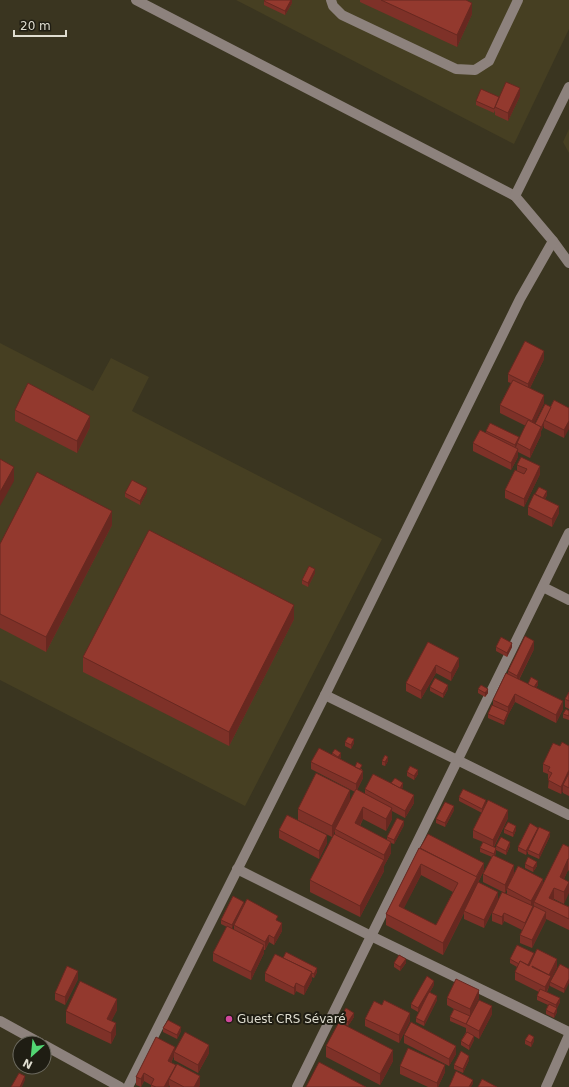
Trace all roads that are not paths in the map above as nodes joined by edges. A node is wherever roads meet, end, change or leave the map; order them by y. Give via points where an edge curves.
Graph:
1 (136, 0) edge
2 (331, 0) edge
3 (518, 0) edge
4 (569, 87) edge
5 (515, 196) junction
6 (553, 240) junction
7 (569, 263) edge
8 (569, 533) edge
9 (542, 587) junction
10 (569, 600) edge
11 (325, 695) junction
12 (457, 761) junction
13 (569, 815) edge
14 (237, 869) junction
15 (371, 936) junction
16 (0, 1021) edge
17 (569, 1032) edge
18 (25, 1035) edge
19 (569, 1035) edge
20 (52, 1049) edge
21 (120, 1087) edge
22 (128, 1087) edge
23 (296, 1087) edge
24 (546, 1087) edge

1 - 5 street
2 - 3 street via 342,15 456,69 475,70 489,61
4 - 5 street
5 - 6 street
6 - 7 street
6 - 11 street via 520,299
8 - 9 street
9 - 10 street
9 - 12 street
11 - 12 street
11 - 14 street
12 - 13 street
12 - 15 street
14 - 15 street
14 - 22 street
15 - 17 street
15 - 23 street
16 - 18 street
19 - 24 street
20 - 21 street

